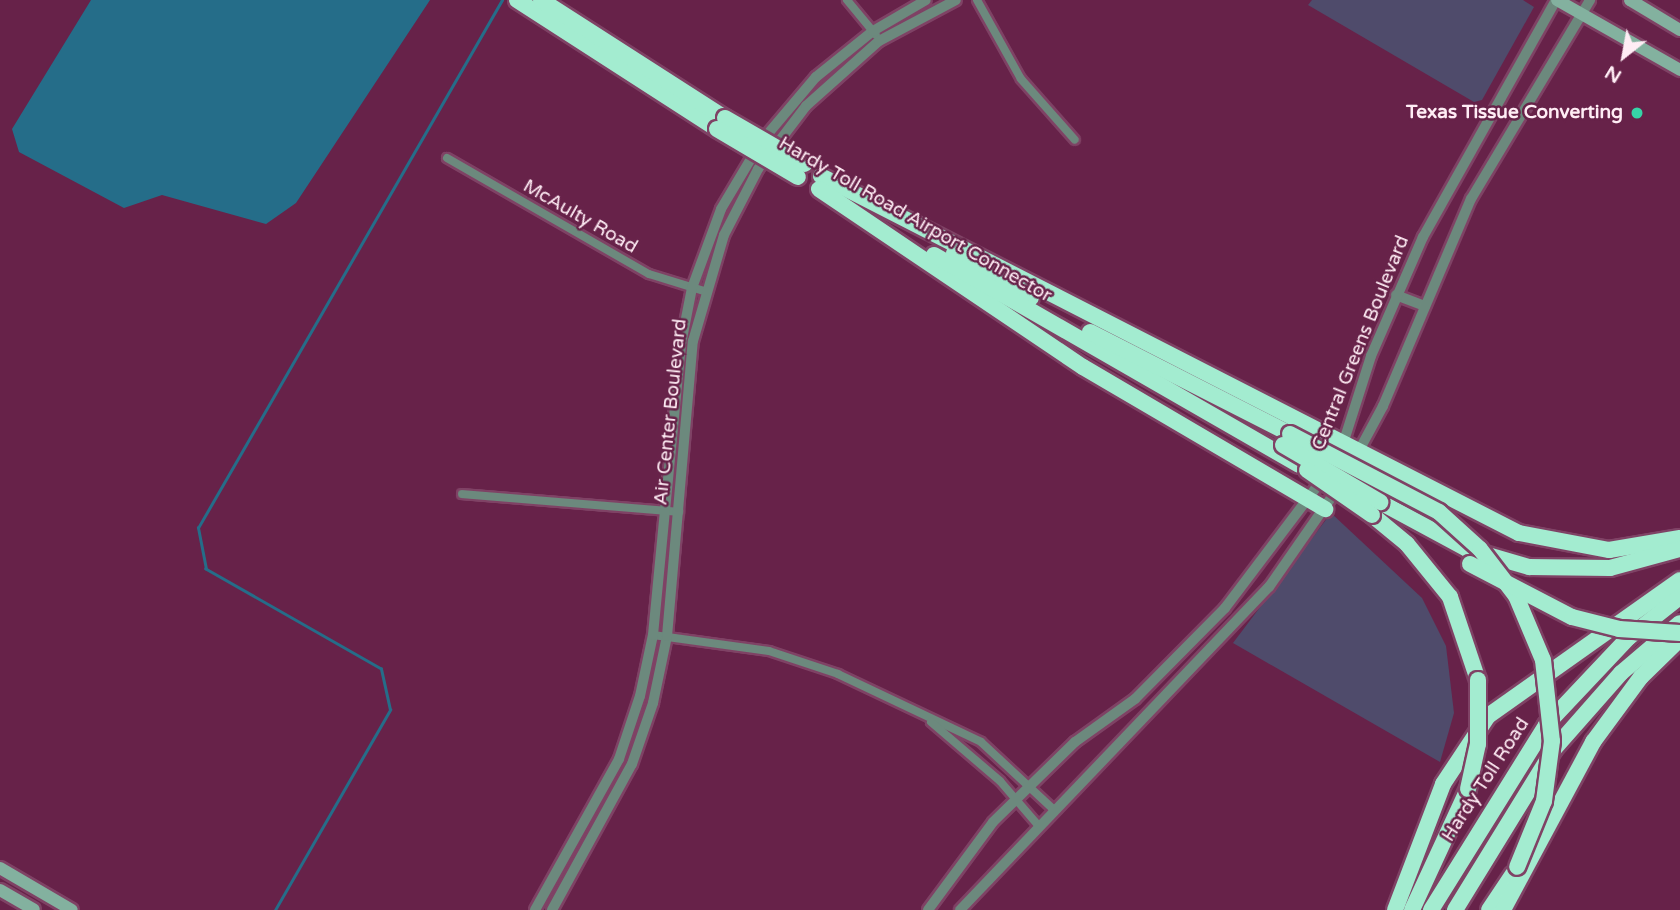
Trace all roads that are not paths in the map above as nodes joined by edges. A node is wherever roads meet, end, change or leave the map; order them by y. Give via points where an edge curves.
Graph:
1 (541, 0) edge
2 (847, 0) edge
3 (926, 0) edge
4 (956, 0) edge
5 (977, 0) edge
6 (1557, 0) edge
7 (1590, 0) edge
8 (1630, 0) edge
9 (520, 2) edge
10 (1581, 14) junction
11 (873, 30) junction
12 (1680, 30) edge
13 (879, 41) junction
14 (1680, 71) edge
15 (721, 124) junction
16 (1075, 139) dead end
17 (1480, 140) junction
18 (1496, 149) junction
19 (447, 158) dead end
20 (747, 163) junction
21 (758, 169) junction
22 (820, 183) junction
23 (692, 288) junction
24 (704, 291) junction
25 (1396, 295) junction
26 (1425, 306) junction
27 (674, 411) junction
28 (688, 411) junction
29 (1284, 444) junction
30 (1342, 446) junction
31 (1359, 454) junction
32 (462, 494) dead end
33 (1318, 504) junction
34 (1376, 508) junction
35 (666, 511) junction
36 (679, 512) junction
37 (1680, 538) edge
38 (1680, 549) edge
39 (1254, 576) junction
40 (1680, 580) edge
41 (1269, 587) junction
42 (1680, 597) edge
43 (1680, 623) edge
44 (1680, 633) edge
45 (653, 635) junction
46 (667, 636) junction
47 (1680, 639) edge
48 (931, 722) junction
49 (619, 759) junction
50 (632, 764) junction
51 (1031, 787) junction
52 (1017, 800) junction
53 (1053, 809) junction
54 (1037, 824) junction
55 (570, 850) junction
56 (583, 857) junction
57 (0, 868) edge
58 (22, 880) junction
59 (6, 894) edge
60 (34, 910) edge
61 (72, 910) edge
62 (535, 910) edge
63 (552, 910) edge
64 (928, 910) edge
65 (960, 910) edge
66 (1395, 910) edge
67 (1412, 910) edge
68 (1431, 910) edge
69 (1455, 910) edge
70 (1489, 910) edge
71 (1503, 910) edge

1 - 15 highway, Hardy Toll Road Airport Connector
2 - 11 street
3 - 11 street, Air Center Boulevard
4 - 13 street, Air Center Boulevard
5 - 16 street via 1021,79
6 - 10 main road
6 - 17 street, Central Greens Boulevard
7 - 10 street, Central Greens Boulevard
8 - 12 main road
9 - 15 highway, Hardy Toll Road Airport Connector
10 - 14 main road
10 - 18 street, Central Greens Boulevard
11 - 13 street
11 - 20 street, Air Center Boulevard via 816,78
13 - 21 street, Air Center Boulevard via 806,106
15 - 22 highway, Hardy Toll Road Airport Connector, bridge
17 - 18 street
17 - 25 street, Central Greens Boulevard via 1448,185
18 - 26 street, Central Greens Boulevard
19 - 23 street, McAulty Road via 627,263
20 - 21 street
20 - 23 street, Air Center Boulevard via 721,209
21 - 24 street, Air Center Boulevard
22 - 29 highway, Hardy Toll Road Airport Connector
22 - 29 highway, Hardy Toll Road Airport Connector
22 - 30 highway via 1108,318
22 - 33 highway via 1083,367
23 - 24 street, McAulty Road
23 - 27 street, Air Center Boulevard
24 - 28 street, Air Center Boulevard
25 - 26 street
25 - 30 street, Central Greens Boulevard
26 - 31 street, Central Greens Boulevard
27 - 28 street
27 - 35 street, Air Center Boulevard
28 - 36 street, Air Center Boulevard
29 - 34 highway, bridge
29 - 34 highway, Hardy Toll Road Airport Connector, bridge via 1299,465
29 - 70 highway, bridge via 1439,512 1480,549 1516,596 1543,660 1552,732 1544,801 1517,867
30 - 31 highway
30 - 33 street, Central Greens Boulevard
31 - 33 street, Central Greens Boulevard
31 - 37 highway via 1506,528 1555,545 1630,549
32 - 35 street
33 - 39 street, Central Greens Boulevard
33 - 41 street, Central Greens Boulevard
34 - 38 highway via 1466,549 1529,567 1609,568
34 - 44 highway, bridge via 1470,564 1587,622
34 - 67 highway, bridge via 1450,597 1478,680 1478,744 1468,789
35 - 36 street
35 - 45 street, Air Center Boulevard
36 - 46 street, Air Center Boulevard
39 - 41 street
39 - 51 street, Central Greens Boulevard via 1136,699 1074,742
40 - 66 highway via 1488,716 1443,784
41 - 53 street, Central Greens Boulevard
42 - 68 highway, Hardy Toll Road via 1620,645 1546,725
43 - 69 highway, Hardy Toll Road via 1621,673 1561,741
45 - 46 street
45 - 49 street, Air Center Boulevard
46 - 48 street via 802,660
46 - 50 street, Air Center Boulevard
47 - 71 highway via 1600,732
48 - 51 street via 981,742
48 - 52 street
49 - 50 street
49 - 55 street, Air Center Boulevard
50 - 56 street, Air Center Boulevard
51 - 52 street, Central Greens Boulevard
51 - 53 street
52 - 54 street
52 - 64 street, Central Greens Boulevard via 976,841
53 - 54 street, Central Greens Boulevard
54 - 65 street, Central Greens Boulevard
55 - 56 street
55 - 62 street, Air Center Boulevard
56 - 63 street, Air Center Boulevard
57 - 58 main road
58 - 59 main road
58 - 61 main road
59 - 60 main road

